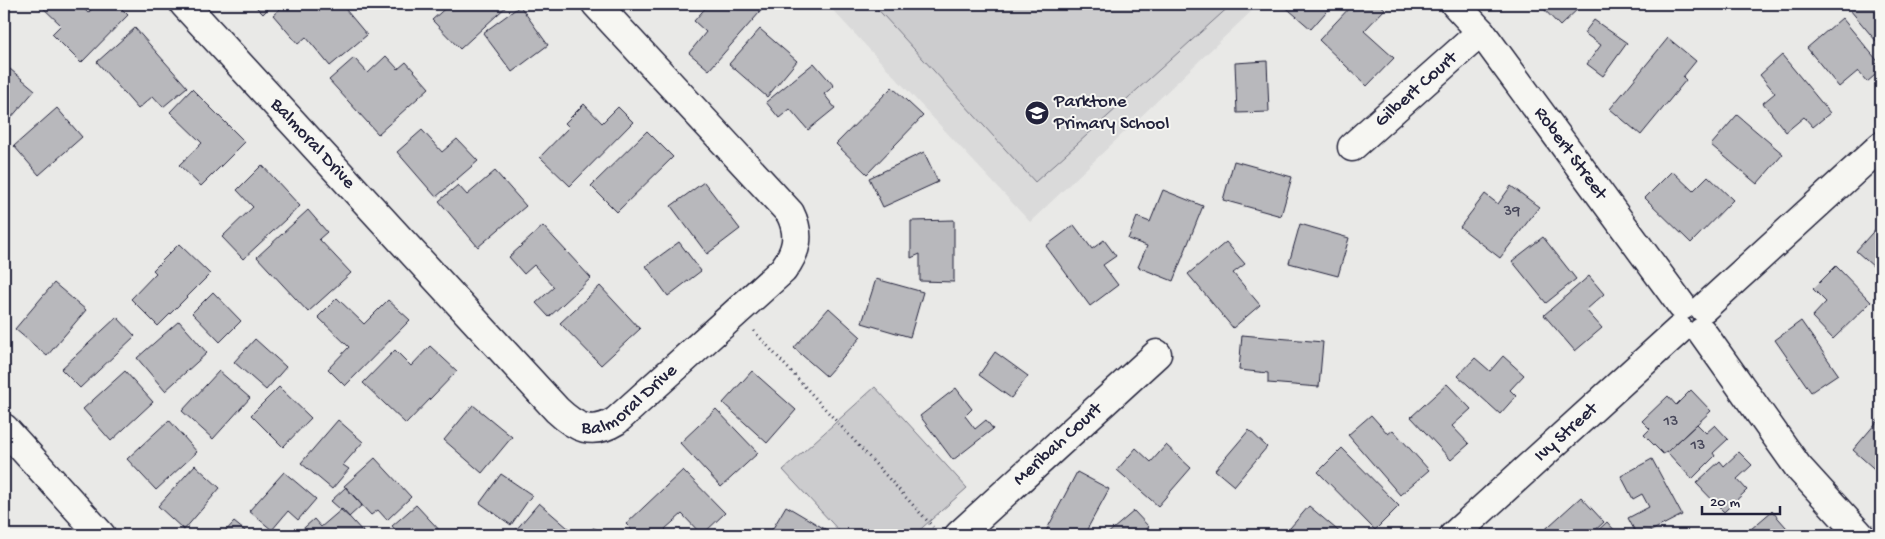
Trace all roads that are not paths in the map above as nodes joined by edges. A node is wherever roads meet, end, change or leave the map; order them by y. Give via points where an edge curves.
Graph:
1 (184, 4) edge
2 (596, 4) edge
3 (1455, 4) edge
4 (1481, 32) junction
5 (1881, 146) edge
6 (1352, 147) dead end
7 (1692, 319) junction
8 (1158, 354) dead end
9 (4, 428) edge
10 (959, 532) edge
11 (101, 535) edge
12 (1454, 535) edge
13 (1860, 535) edge

1 - 2 main road, Balmoral Drive via 556,410 579,426 597,430 616,421 783,270 792,258 797,231 790,213
3 - 4 main road, Robert Street
4 - 6 main road, Gilbert Court
4 - 7 main road, Robert Street
5 - 7 main road, Ivy Street
7 - 12 main road, Ivy Street
7 - 13 main road, Robert Street via 1798,467
8 - 10 main road, Meribah Court
9 - 11 main road

